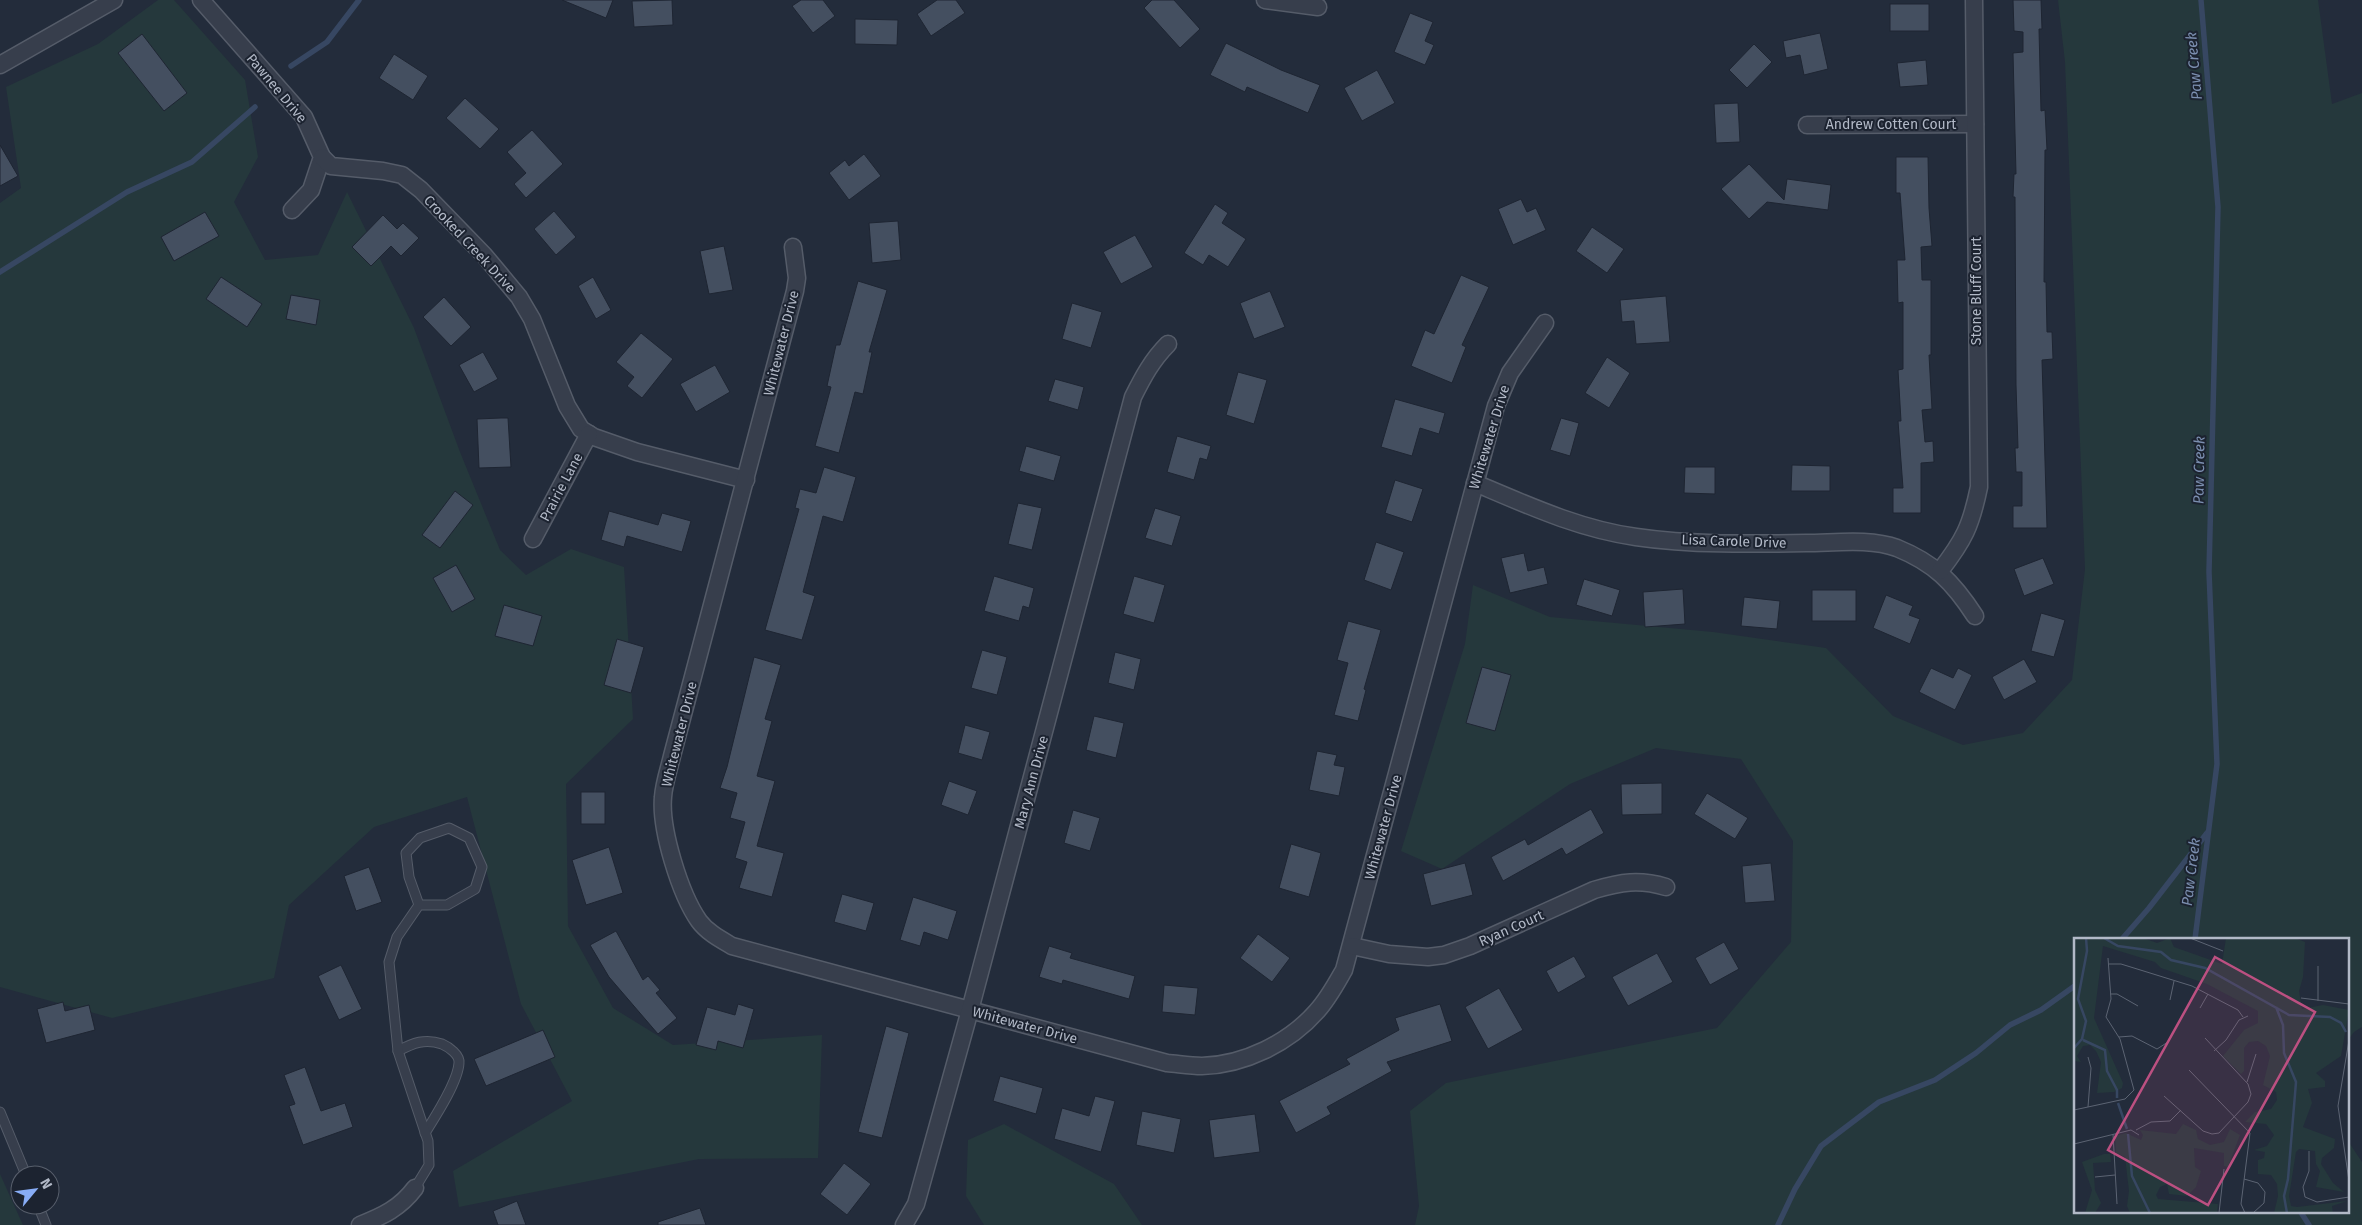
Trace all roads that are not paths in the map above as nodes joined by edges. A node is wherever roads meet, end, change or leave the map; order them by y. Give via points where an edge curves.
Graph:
1 (114, 0) edge
2 (201, 0) edge
3 (1265, 0) edge
4 (1974, 0) edge
5 (1318, 6) dead end
6 (0, 66) edge
7 (1975, 124) junction
8 (1807, 125) dead end
9 (322, 157) junction
10 (292, 210) dead end
11 (793, 246) dead end
12 (1545, 323) dead end
13 (1168, 344) dead end
14 (589, 434) junction
15 (746, 480) junction
16 (1475, 483) junction
17 (533, 539) dead end
18 (1940, 572) junction
19 (1975, 616) dead end
20 (1666, 887) dead end
21 (419, 906) junction
22 (1352, 946) junction
23 (970, 1010) junction
24 (398, 1051) junction
25 (0, 1112) edge
26 (425, 1133) junction
27 (22, 1165) edge
28 (415, 1188) joint
29 (360, 1225) edge
30 (904, 1225) edge

1 - 6 street
2 - 9 street, Pawnee Drive via 304,117
3 - 5 street
4 - 7 street, Stone Bluff Court
7 - 8 street, Andrew Cotten Court
7 - 18 street, Stone Bluff Court via 1979,487 1974,513 1962,542
9 - 10 street via 311,190
9 - 14 street, Crooked Creek Drive via 331,166 402,175 421,190 519,297 532,319 574,420
11 - 15 street, Whitewater Drive via 797,278 795,291
12 - 16 street, Whitewater Drive via 1510,373 1496,406
13 - 23 street, Mary Ann Drive via 1146,369 1134,397
14 - 15 street, Crooked Creek Drive via 637,452
14 - 17 street, Prairie Lane
15 - 23 street, Whitewater Drive via 663,797 664,822 684,892 699,921 716,938 732,946
16 - 18 street, Lisa Carole Drive via 1560,519 1611,533 1744,544 1868,543 1894,547 1922,559
16 - 22 street, Whitewater Drive
18 - 19 street, Lisa Carole Drive via 1960,593
20 - 22 street, Ryan Court via 1645,881 1594,890 1470,946 1444,954 1428,957 1389,954
21 - 21 lane via 446,905 475,889 482,867 469,838 449,828 420,838 406,854 409,877
21 - 24 lane via 397,937 389,962
22 - 23 street, Whitewater Drive via 1344,970 1317,1012 1296,1032 1265,1050 1232,1061 1202,1066 1167,1063
23 - 30 street, Mary Ann Drive via 916,1204
24 - 26 lane
24 - 26 lane via 414,1042 431,1041 445,1045 458,1056 455,1077
25 - 27 lane
26 - 28 lane via 428,1165
28 - 29 street via 393,1211

